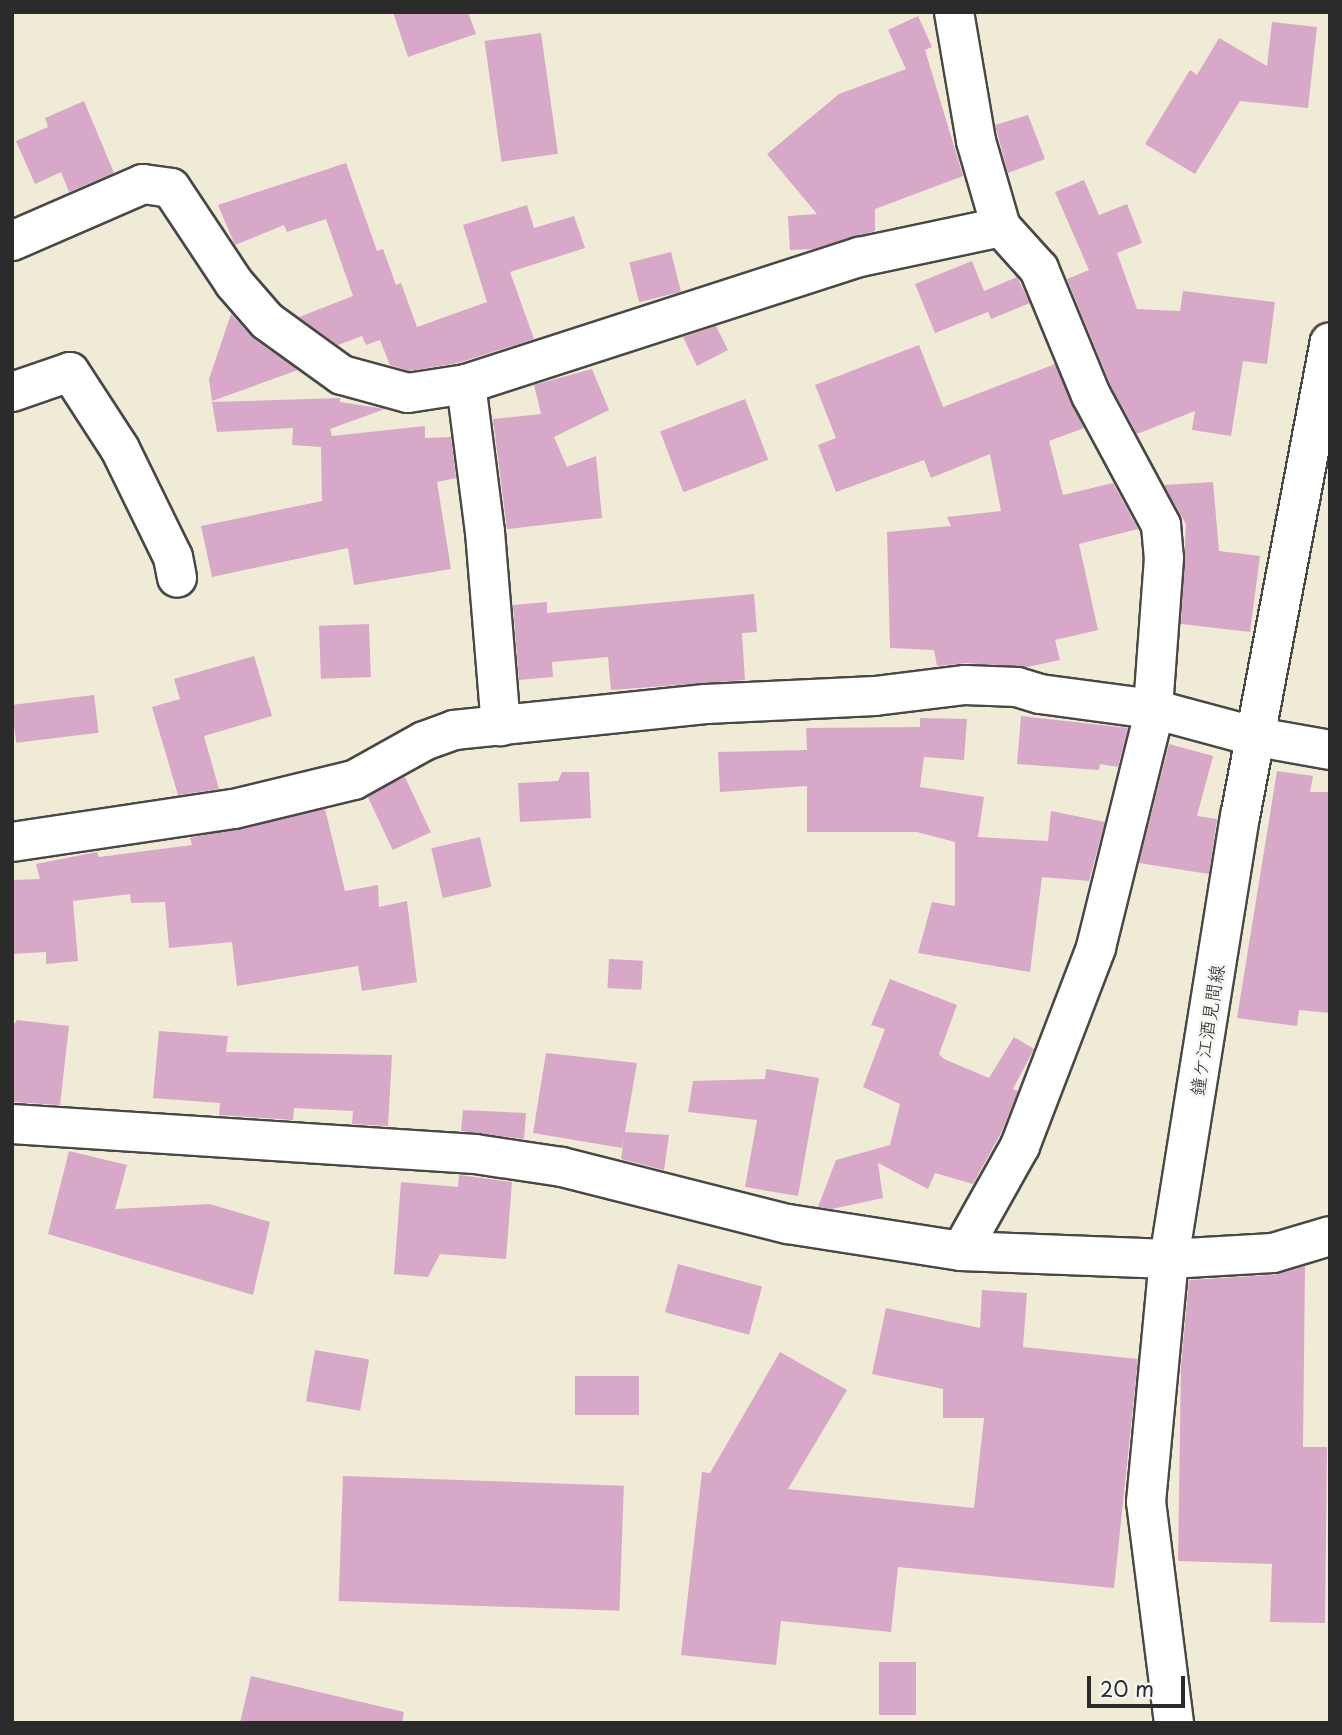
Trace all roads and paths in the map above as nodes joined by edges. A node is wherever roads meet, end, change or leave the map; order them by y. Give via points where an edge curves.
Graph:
1 (954, 12) edge
2 (1001, 226) junction
3 (12, 241) edge
4 (1330, 342) edge
5 (466, 384) junction
6 (12, 392) edge
7 (177, 578) dead end
8 (1153, 709) junction
9 (501, 726) junction
10 (1257, 737) junction
11 (1330, 750) edge
12 (12, 842) edge
13 (12, 1124) edge
14 (1330, 1236) edge
15 (961, 1251) junction
16 (1169, 1259) junction
17 (1174, 1723) edge

1 - 2 street via 976,141
2 - 5 street via 860,257
2 - 8 street via 1039,270 1091,395 1161,525 1164,602
3 - 5 street via 143,184 171,188 234,284 267,321 312,357 342,375 408,393
4 - 10 street, 鐘ケ江酒見間線
5 - 9 street via 485,532
6 - 7 street via 70,372 120,449 173,557
8 - 9 street via 1017,687 965,685
8 - 10 street
8 - 15 street via 1096,948 1020,1146
9 - 12 street via 454,730 424,741 354,780 234,809
10 - 11 street
10 - 16 street, 鐘ケ江酒見間線
13 - 15 street via 475,1154 562,1167 788,1224
14 - 16 street via 1273,1253
15 - 16 street
16 - 17 street, 鐘ケ江酒見間線 via 1146,1502

